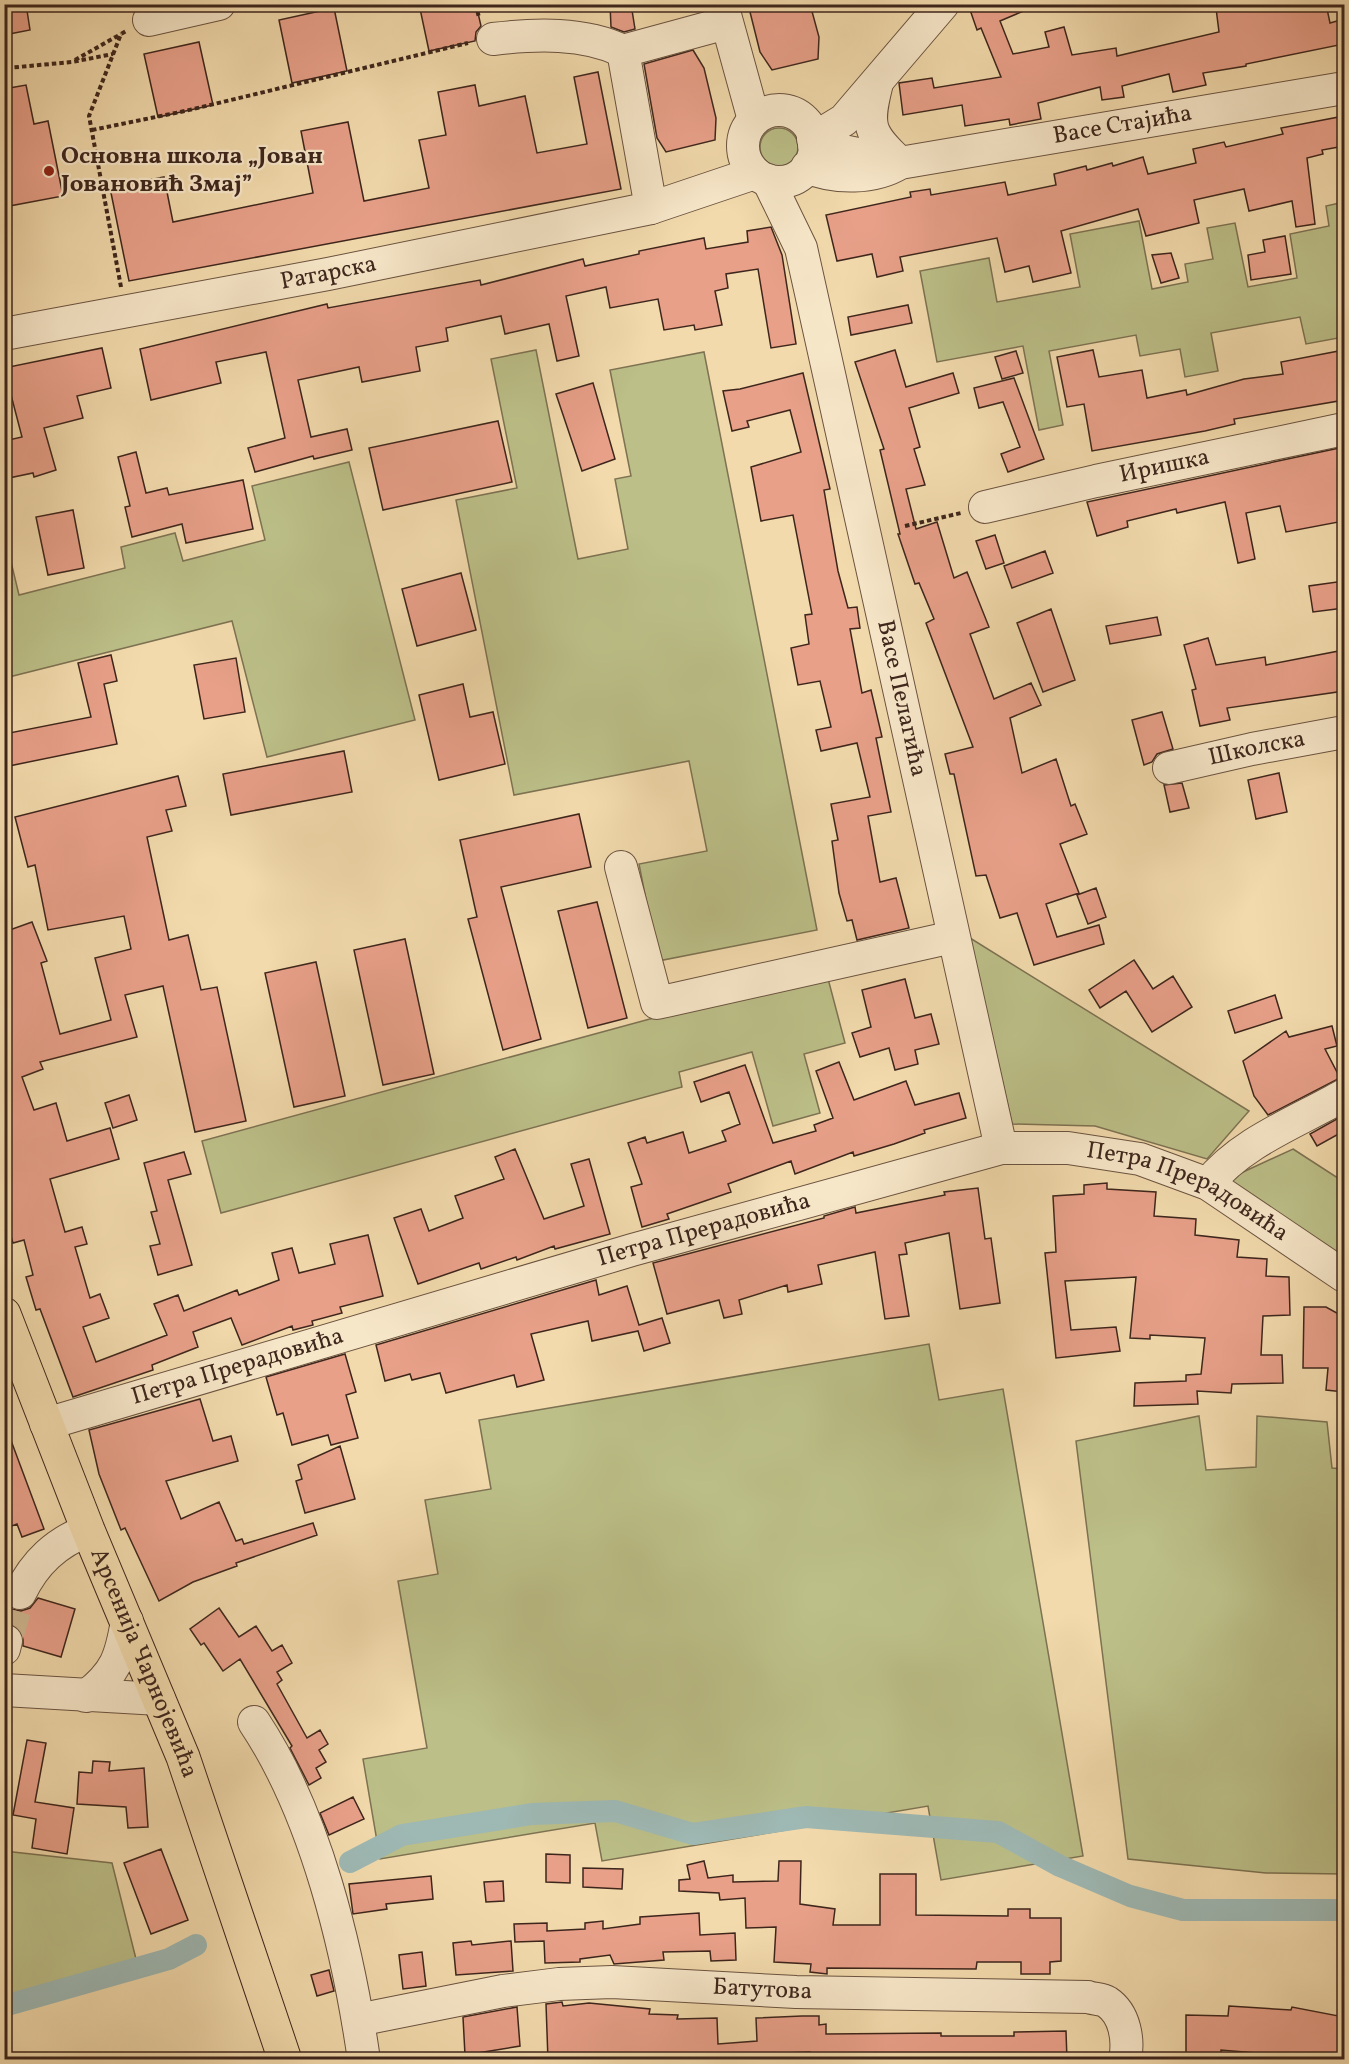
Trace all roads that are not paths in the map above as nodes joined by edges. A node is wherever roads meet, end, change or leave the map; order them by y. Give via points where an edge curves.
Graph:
1 (219, 4) edge
2 (943, 4) edge
3 (724, 14) edge
4 (149, 20) road end
5 (483, 36) road end
6 (623, 51) junction
7 (878, 80) junction
8 (1344, 88) edge
9 (789, 139) junction
10 (900, 162) junction
11 (762, 177) junction
12 (651, 208) junction
13 (801, 248) junction
14 (4, 334) edge
15 (1344, 429) edge
16 (985, 507) road end
17 (1344, 732) edge
18 (1169, 768) dead end
19 (621, 867) dead end
20 (953, 937) junction
21 (1344, 1095) edge
22 (1001, 1148) junction
23 (1208, 1184) junction
24 (1344, 1276) edge
25 (4, 1314) edge
26 (46, 1424) junction
27 (88, 1530) junction
28 (20, 1593) tunnel mouth
29 (127, 1621) junction
30 (4, 1690) edge
31 (86, 1696) junction
32 (159, 1698) junction
33 (254, 1722) dead end
34 (358, 2020) junction
35 (285, 2060) edge
36 (364, 2060) edge
37 (1125, 2060) edge

1 - 4 street
2 - 7 street
3 - 6 street
3 - 9 street
5 - 6 street via 536,34 589,41
6 - 12 street
7 - 9 street via 844,120
7 - 10 street via 870,111 871,127 877,142
8 - 10 street, Васе Стајића
9 - 10 street, Васе Стајића
9 - 11 street, Ратарска via 786,181
9 - 11 street, Васе Пелагића via 747,162
9 - 12 street, Ратарска via 733,158
9 - 13 street, Васе Пелагића via 804,207
11 - 12 street, Ратарска
11 - 13 street, Васе Пелагића
12 - 14 street, Ратарска via 328,274
13 - 20 street, Васе Пелагића
15 - 16 street, Иришка
17 - 18 street, Школска
19 - 20 street via 657,1003
20 - 22 street, Васе Пелагића
21 - 23 street via 1239,1155
22 - 23 street, Петра Прерадовића via 1068,1148 1140,1159
22 - 26 street, Петра Прерадовића via 620,1254
23 - 24 street, Петра Прерадовића
25 - 26 main road, Арсенија Чарнојевића
26 - 27 main road, Арсенија Чарнојевића
27 - 28 street via 46,1555 30,1573
27 - 29 main road, Арсенија Чарнојевића
29 - 31 street via 121,1657
29 - 32 main road, Арсенија Чарнојевића
30 - 31 street
31 - 32 street
32 - 35 main road, Арсенија Чарнојевића via 183,1757
33 - 34 street via 296,1801 333,1913
34 - 36 street
34 - 37 street, Батутова via 503,1991 612,1982 796,1992 1088,1997 1106,2002 1118,2015 1127,2047

